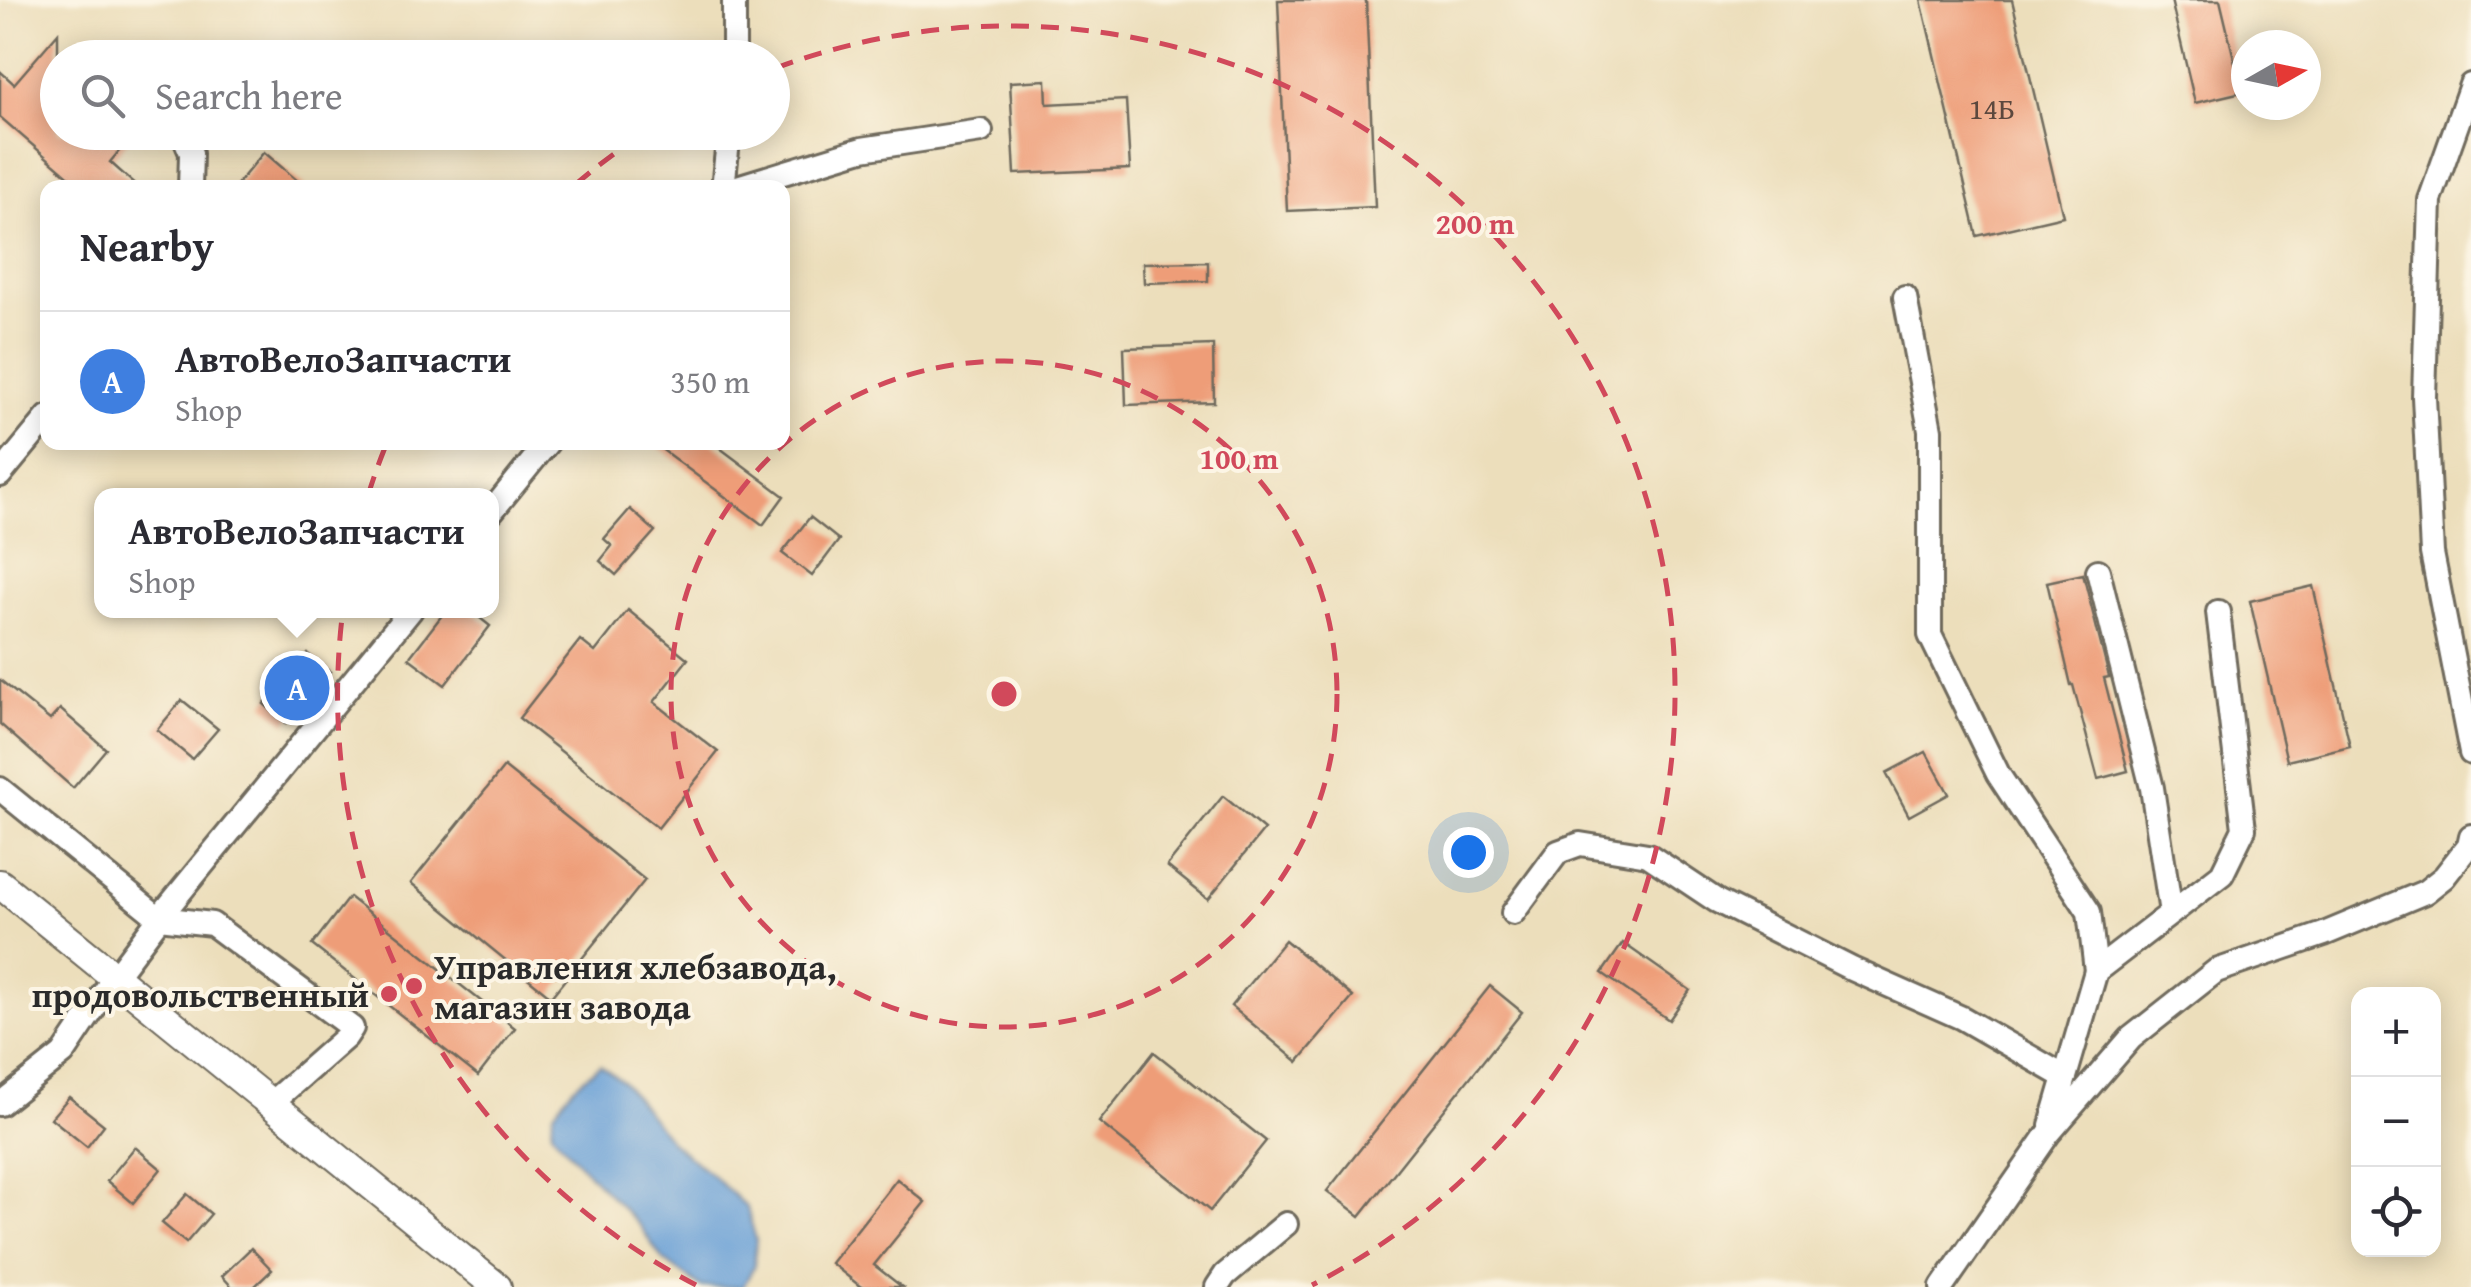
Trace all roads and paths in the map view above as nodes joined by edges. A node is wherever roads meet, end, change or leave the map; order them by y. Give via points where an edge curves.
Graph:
1 (734, 0) edge
2 (734, 40) edge
3 (2471, 86) edge
4 (981, 131) dead end
5 (189, 150) edge
6 (726, 150) edge
7 (190, 180) edge
8 (724, 180) edge
9 (760, 180) edge
10 (1905, 296) dead end
11 (40, 427) edge
12 (542, 450) edge
13 (0, 475) edge
14 (499, 502) edge
15 (2098, 571) dead end
16 (2218, 612) dead end
17 (403, 618) edge
18 (2471, 753) edge
19 (0, 789) edge
20 (2471, 836) edge
21 (0, 884) edge
22 (1514, 913) dead end
23 (2171, 913) junction
24 (159, 918) junction
25 (2096, 971) junction
26 (114, 978) junction
27 (2065, 1076) junction
28 (271, 1102) junction
29 (0, 1104) edge
30 (2048, 1133) junction
31 (1286, 1224) dead end
32 (497, 1287) edge
33 (1217, 1287) edge
34 (1942, 1287) edge

1 - 2 street
3 - 18 street via 2430,200 2424,397 2432,553
4 - 9 street via 862,149
5 - 7 street
6 - 8 street
10 - 25 street via 1930,430 1930,635 1998,774 2089,912
11 - 13 street
12 - 14 street
15 - 23 street via 2152,788
16 - 23 street via 2244,829 2222,874
17 - 24 street
19 - 24 street
20 - 30 street via 2444,877 2424,892 2216,971 2131,1038
21 - 26 main road
22 - 27 street via 1558,852 1580,844 1648,855 1717,901 1962,1018
23 - 25 street
24 - 26 street
24 - 28 street via 212,924 352,1028
25 - 27 street
26 - 28 main road
26 - 29 street via 62,1054
27 - 30 street
28 - 32 main road
30 - 34 street
31 - 33 street

